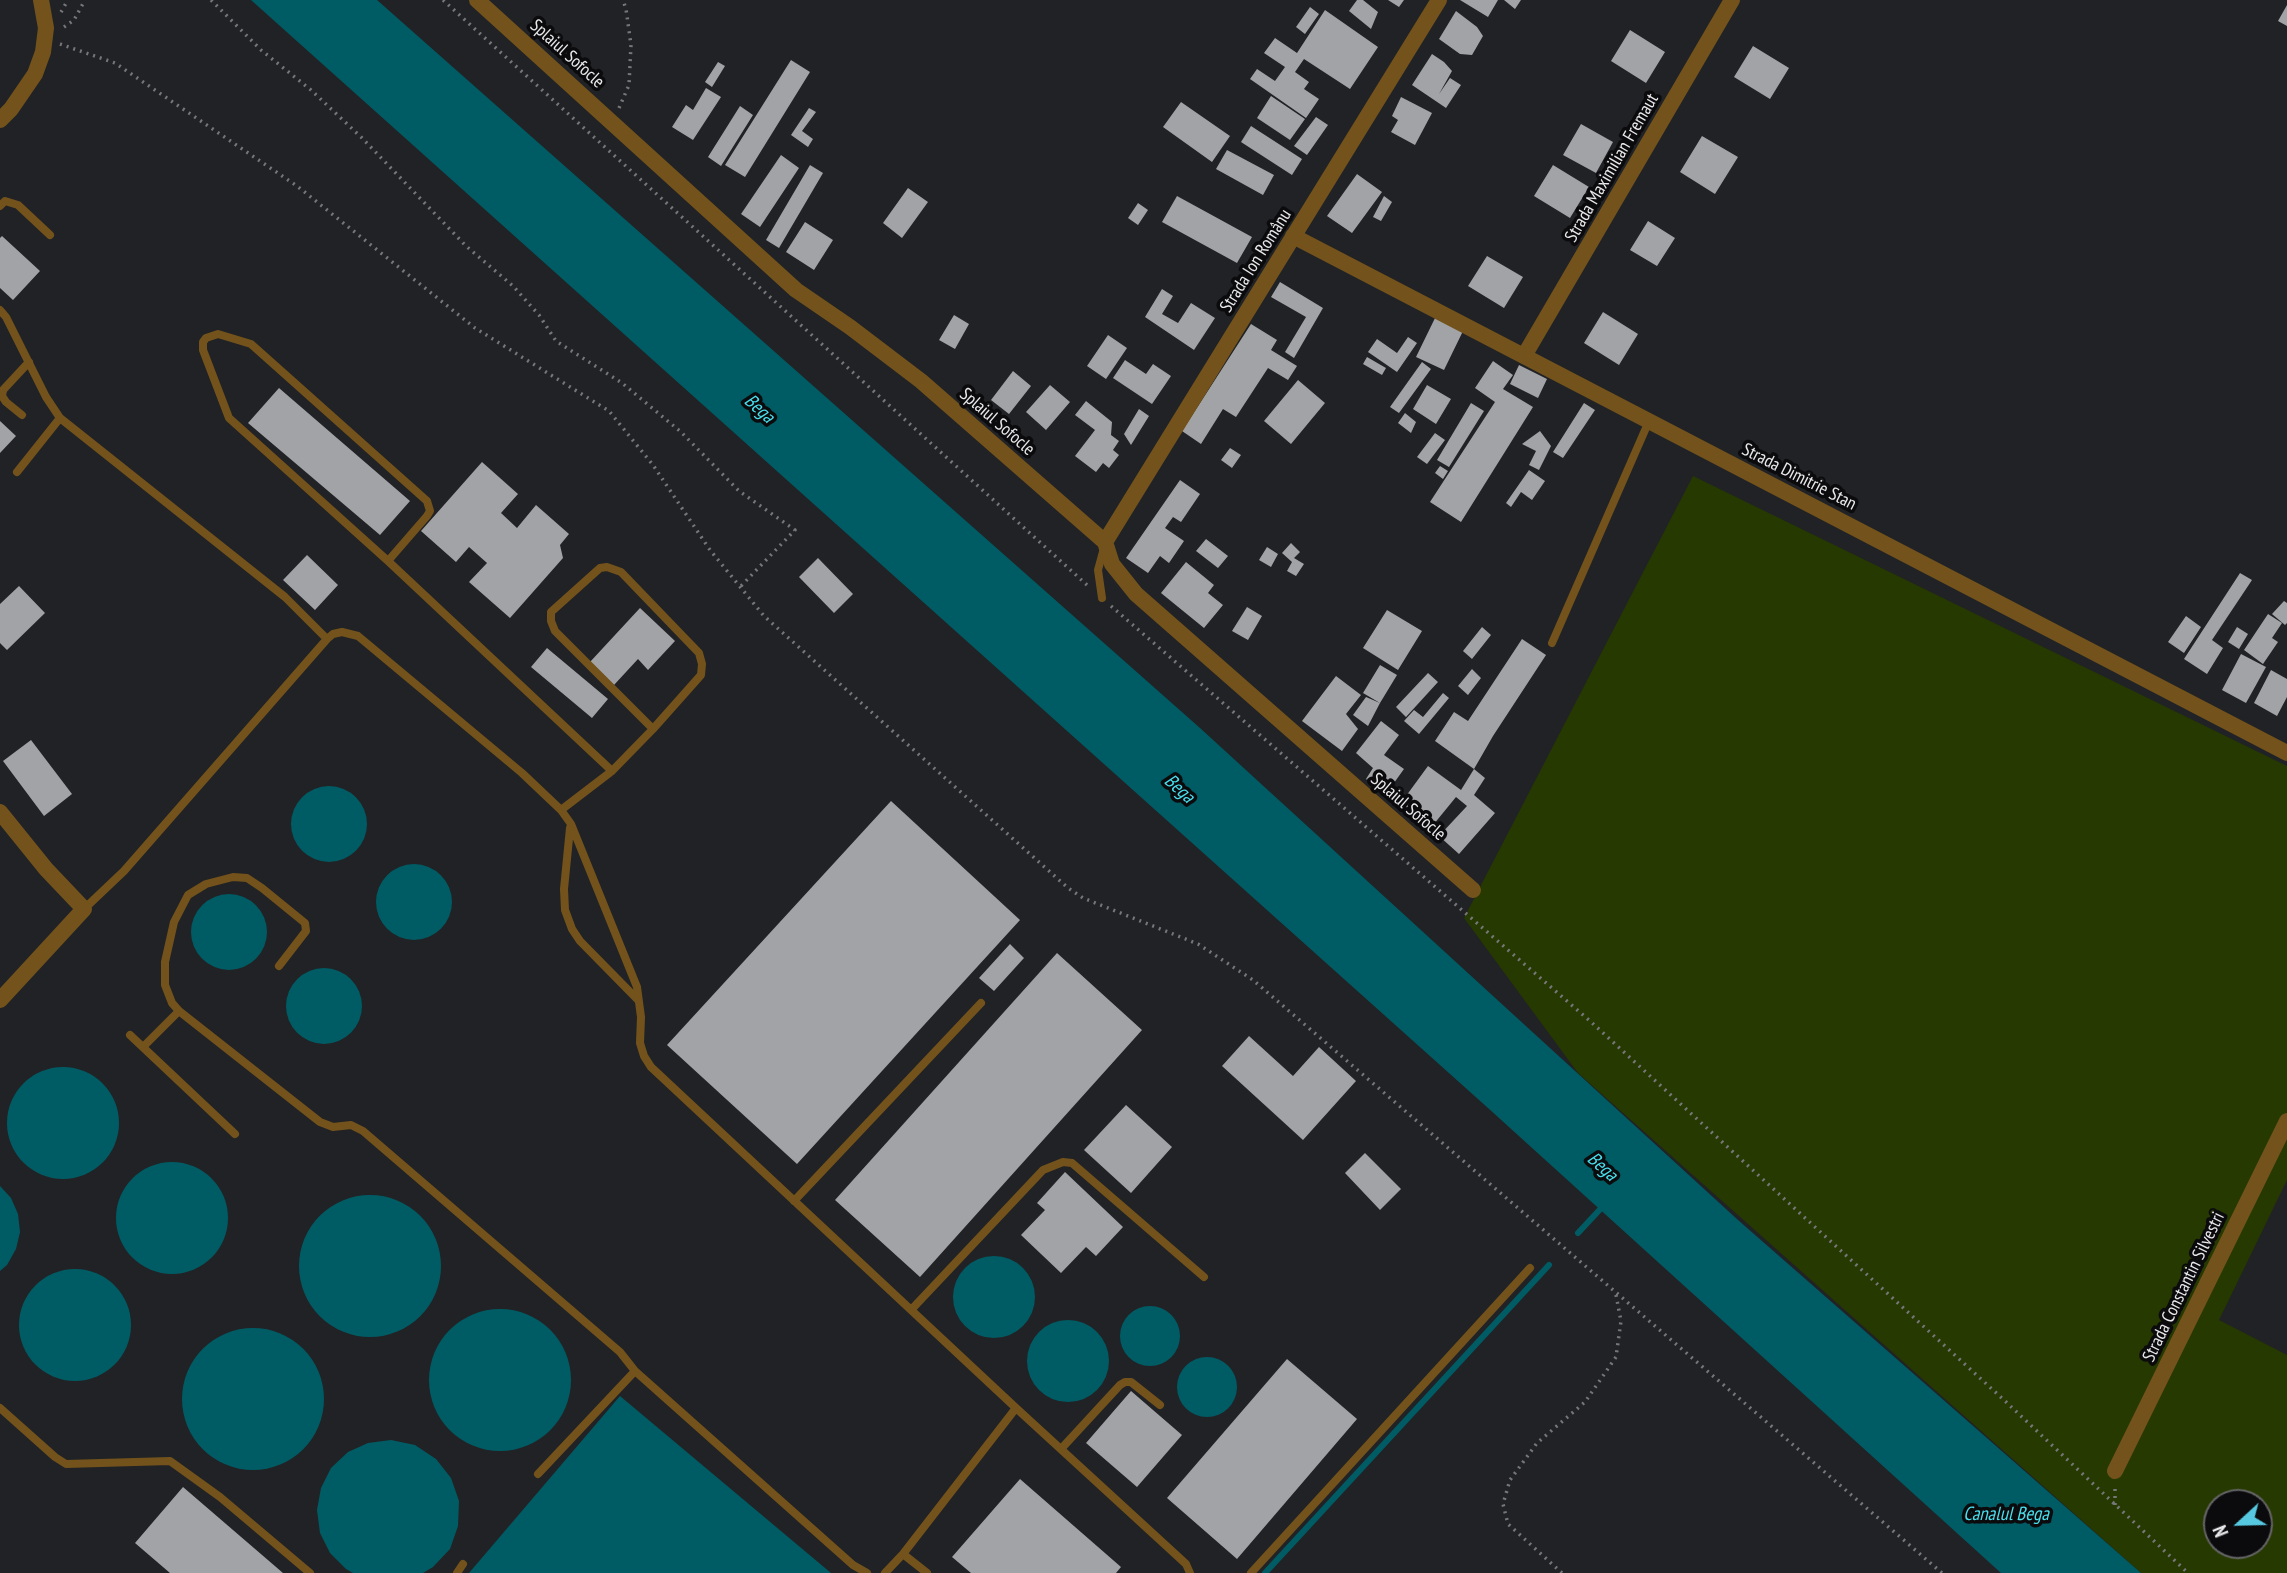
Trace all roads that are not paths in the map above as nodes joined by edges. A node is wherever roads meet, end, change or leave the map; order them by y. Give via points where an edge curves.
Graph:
1 (41, 0) edge
2 (477, 0) edge
3 (1439, 0) edge
4 (1732, 0) edge
5 (0, 120) edge
6 (0, 206) edge
7 (50, 235) dead end
8 (1293, 236) junction
9 (0, 310) edge
10 (1524, 356) junction
11 (29, 362) junction
12 (22, 415) dead end
13 (60, 418) junction
14 (1649, 421) junction
15 (17, 472) dead end
16 (1105, 541) junction
17 (387, 561) junction
18 (1102, 598) road end
19 (327, 639) junction
20 (1552, 643) dead end
21 (653, 729) junction
22 (2287, 753) edge
23 (612, 771) junction
24 (561, 810) junction
25 (0, 812) edge
26 (571, 824) junction
27 (1473, 890) dead end
28 (83, 909) junction
29 (279, 966) dead end
30 (0, 1000) edge
31 (638, 1000) junction
32 (981, 1003) dead end
33 (179, 1011) junction
34 (130, 1035) dead end
35 (143, 1047) junction
36 (2287, 1121) edge
37 (235, 1134) dead end
38 (794, 1201) junction
39 (1530, 1268) dead end
40 (1204, 1278) dead end
41 (911, 1310) junction
42 (635, 1371) junction
43 (1160, 1405) dead end
44 (0, 1408) edge
45 (1016, 1408) junction
46 (1061, 1449) junction
47 (2115, 1471) dead end
48 (538, 1474) dead end
49 (903, 1554) junction
50 (463, 1564) dead end
51 (310, 1573) edge
52 (457, 1573) edge
53 (867, 1573) edge
54 (885, 1573) edge
55 (927, 1573) edge
56 (1190, 1573) edge
57 (1251, 1573) edge

1 - 5 street via 43,52 35,74
2 - 16 street, Splaiul Sofocle via 796,290 921,381
3 - 8 street, Strada Ion Românu
4 - 10 street, Strada Maximilian Fremaut
6 - 7 lane via 5,201 18,205
8 - 10 street, Strada Dimitrie Stan
8 - 16 street, Strada Ion Românu
9 - 11 lane
10 - 14 street, Strada Dimitrie Stan
11 - 12 lane via 2,396
11 - 13 lane
13 - 15 lane
13 - 19 lane via 285,597
14 - 20 lane
14 - 22 street, Strada Dimitrie Stan
16 - 18 lane via 1098,570
16 - 27 street, Splaiul Sofocle via 1112,564 1136,594
17 - 17 lane via 229,418 203,349 206,338 218,334 251,344 428,501 427,516
17 - 23 lane
19 - 24 lane via 342,632 358,636
19 - 28 lane via 124,871
21 - 21 lane via 701,675 699,653 621,572 600,568 551,612 551,621 555,631
21 - 23 lane
23 - 24 lane
24 - 26 lane
25 - 28 street
26 - 31 lane
26 - 31 lane via 564,889 572,929
28 - 30 street
29 - 33 lane via 306,931 305,923 247,878 206,884 188,895 174,922 165,962 164,985
31 - 38 lane via 640,1043 651,1067
32 - 38 lane
33 - 35 lane
33 - 42 lane via 320,1122 363,1131 621,1352
34 - 35 lane
35 - 37 lane
36 - 47 street, Strada Constantin Silvestri
38 - 41 lane
39 - 57 lane
40 - 41 lane via 1072,1163 1063,1163 1043,1170
41 - 45 lane
42 - 48 lane
42 - 53 lane
43 - 46 lane via 1125,1382
44 - 51 lane via 66,1464 170,1461
45 - 46 lane
45 - 49 lane
46 - 56 lane
49 - 54 lane
49 - 55 lane
50 - 52 lane

